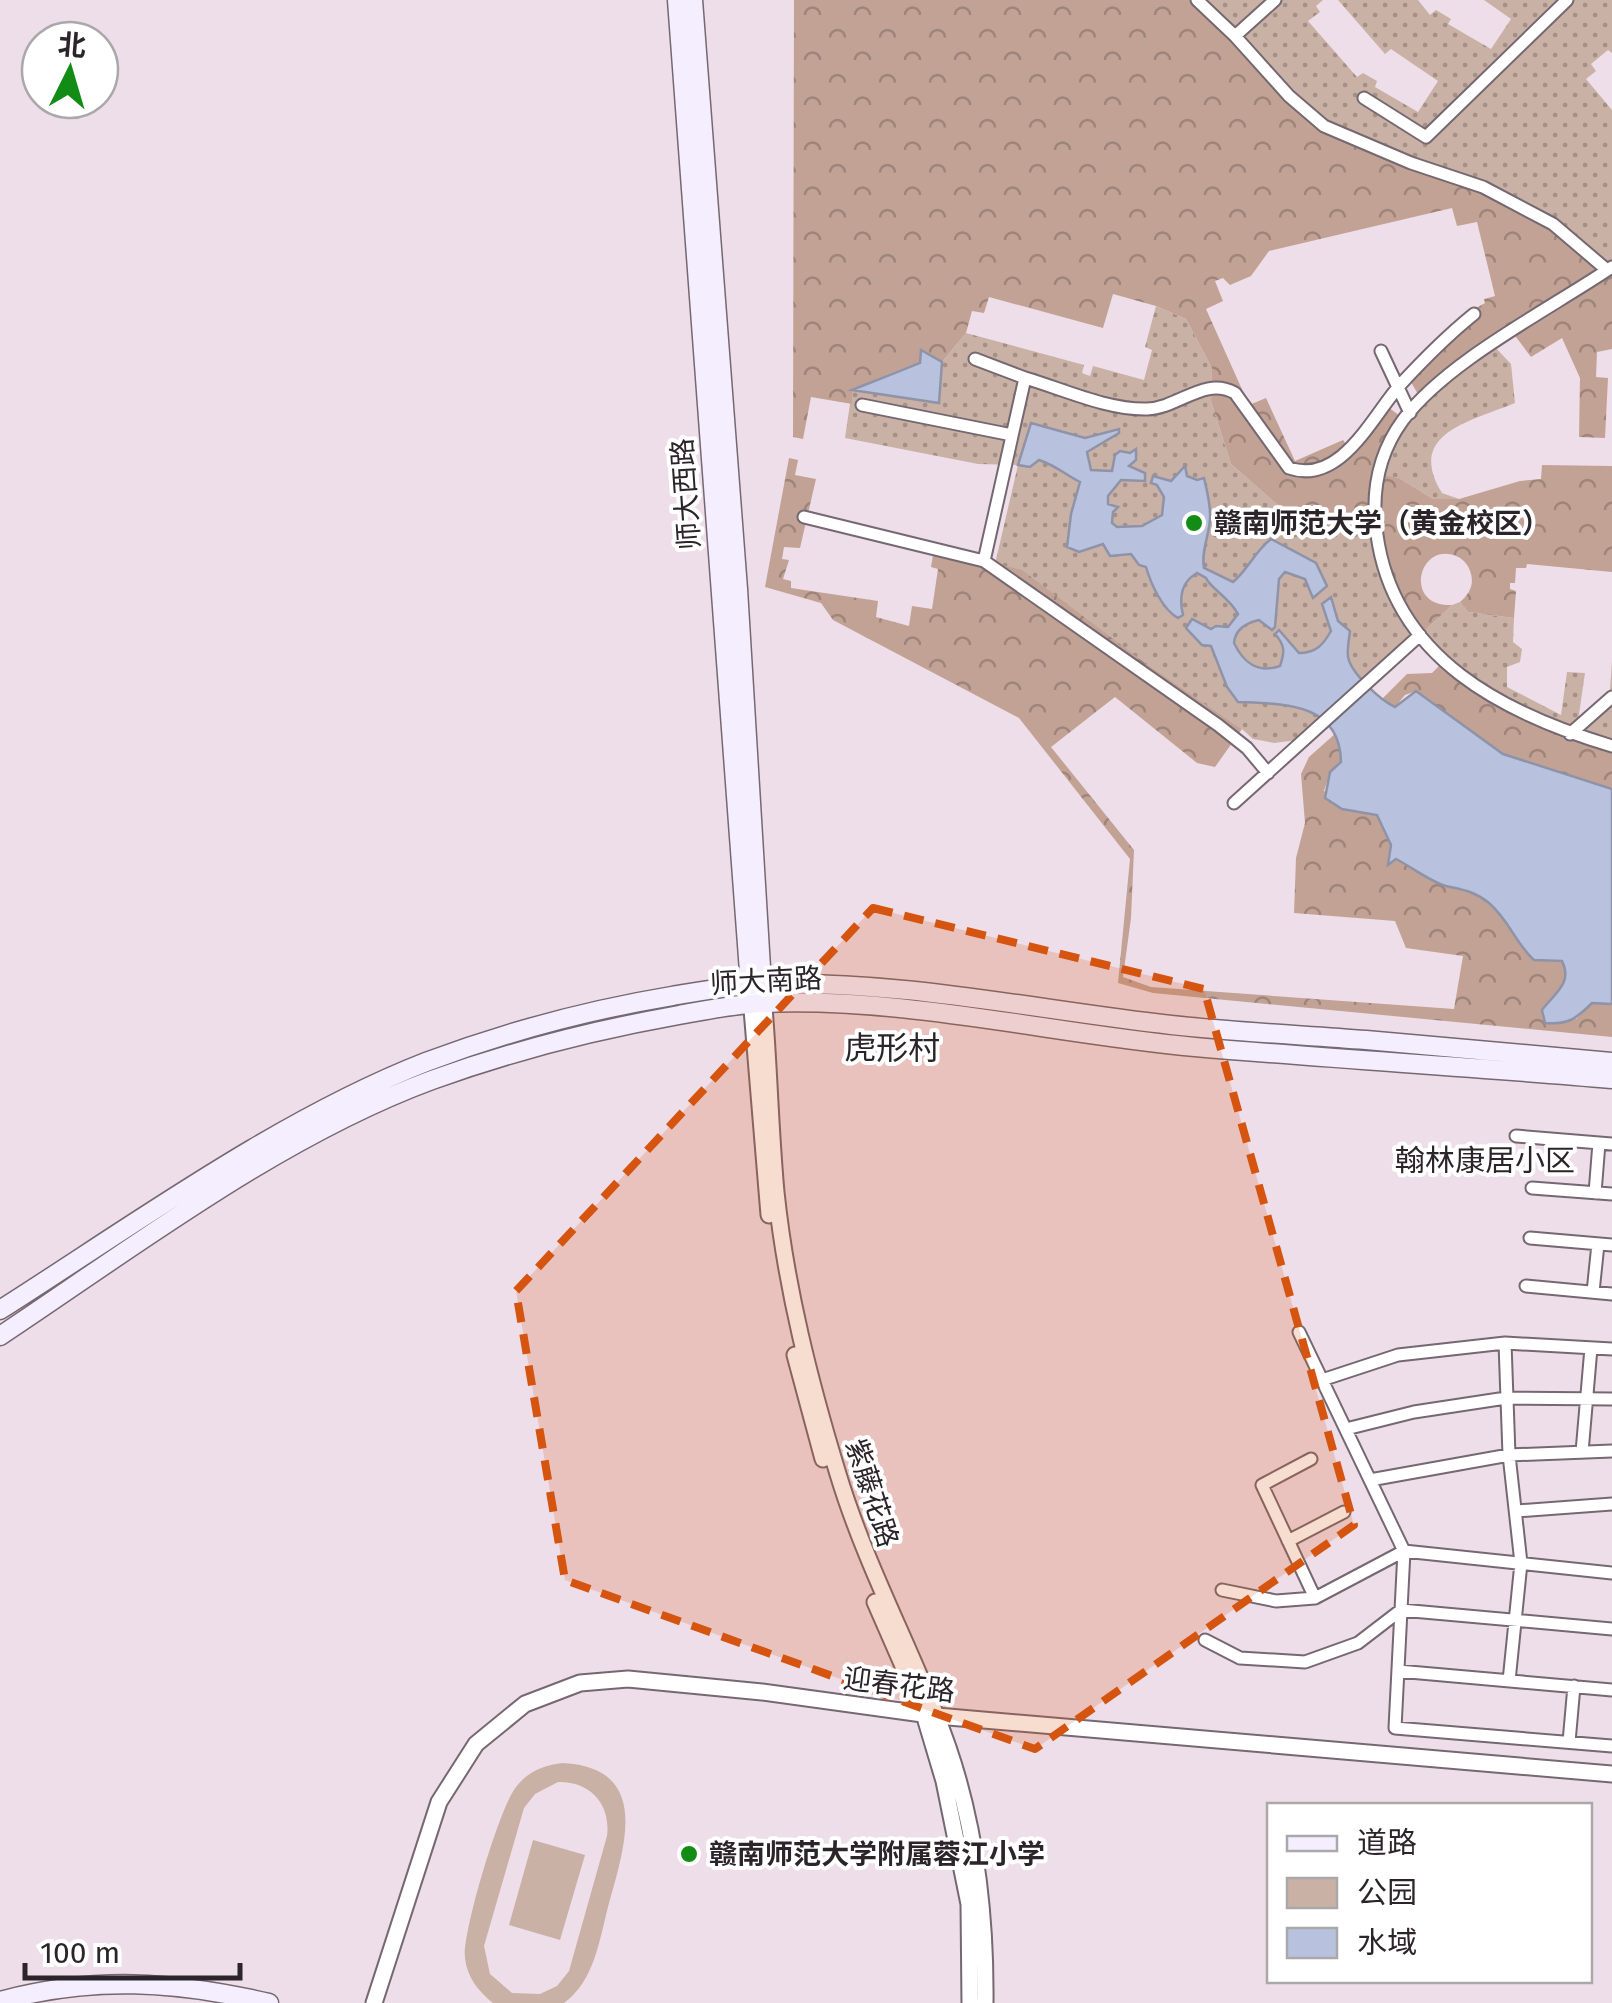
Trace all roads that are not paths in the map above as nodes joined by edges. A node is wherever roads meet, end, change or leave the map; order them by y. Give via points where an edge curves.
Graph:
1 (677, 0) edge
2 (693, 0) edge
3 (1197, 0) edge
4 (1275, 0) edge
5 (1567, 0) edge
6 (1235, 36) junction
7 (1364, 98) dead end
8 (1610, 268) edge
9 (1474, 314) dead end
10 (1381, 351) dead end
11 (975, 359) dead end
12 (1025, 378) junction
13 (1398, 387) junction
14 (862, 406) dead end
15 (1410, 413) junction
16 (1012, 435) junction
17 (804, 517) dead end
18 (984, 562) junction
19 (1420, 636) junction
20 (1612, 697) edge
21 (1570, 734) junction
22 (1612, 746) edge
23 (1268, 773) junction
24 (1234, 804) dead end
25 (757, 994) junction
26 (1612, 1062) edge
27 (1612, 1078) edge
28 (1516, 1136) dead end
29 (1606, 1144) edge
30 (1532, 1188) dead end
31 (1596, 1193) junction
32 (1612, 1194) edge
33 (1530, 1238) dead end
34 (1598, 1244) junction
35 (1612, 1245) edge
36 (1526, 1286) dead end
37 (1592, 1292) junction
38 (1612, 1294) edge
39 (0, 1310) edge
40 (1299, 1332) dead end
41 (0, 1336) edge
42 (1505, 1343) junction
43 (1591, 1348) junction
44 (1612, 1350) edge
45 (1322, 1380) junction
46 (1506, 1398) junction
47 (1587, 1399) junction
48 (1612, 1399) edge
49 (1346, 1430) junction
50 (1612, 1451) edge
51 (1582, 1452) junction
52 (1509, 1455) junction
53 (1311, 1459) dead end
54 (1370, 1480) junction
55 (1612, 1504) edge
56 (1518, 1511) junction
57 (1344, 1512) dead end
58 (1288, 1540) junction
59 (1404, 1551) junction
60 (1521, 1563) junction
61 (1612, 1572) edge
62 (1222, 1590) dead end
63 (1315, 1598) junction
64 (1401, 1610) junction
65 (1515, 1620) junction
66 (1612, 1629) edge
67 (1205, 1640) dead end
68 (1398, 1671) junction
69 (1509, 1680) junction
70 (1574, 1686) junction
71 (1612, 1690) edge
72 (931, 1715) junction
73 (1568, 1742) junction
74 (1612, 1746) edge
75 (1612, 1774) edge
76 (0, 2001) edge
77 (269, 2003) edge
78 (374, 2003) edge
79 (970, 2003) edge
80 (985, 2003) edge

1 - 25 main road, 师大西路
2 - 25 main road, 师大西路 via 738,589
3 - 6 street
4 - 6 street
5 - 7 street via 1426,137
6 - 8 street via 1324,126 1482,187 1554,224
8 - 15 street via 1449,374
9 - 13 street
10 - 13 street
11 - 12 street
12 - 13 street via 1150,410 1223,386 1289,468 1302,472 1356,446
12 - 16 street
13 - 15 street
14 - 16 street
15 - 19 street via 1377,475 1374,512 1380,559
16 - 18 street
17 - 18 street
18 - 23 street via 1218,725
19 - 21 street via 1443,662 1516,712
19 - 23 street
20 - 21 street
21 - 22 street
23 - 24 street
25 - 26 main road, 师大南路 via 802,984 936,994 1195,1028
25 - 27 main road, 师大南路 via 1193,1046
25 - 39 main road, 师大南路 via 618,1005 422,1064 272,1139
25 - 41 main road, 师大南路 via 562,1039 372,1105 221,1191
25 - 72 street, 紫藤花路 via 766,1197 797,1367 854,1556
28 - 29 street
29 - 31 street
30 - 31 street
31 - 32 street
33 - 34 street
34 - 35 street
34 - 37 street
36 - 37 street
37 - 38 street
40 - 45 street
42 - 43 street
42 - 45 street via 1398,1355
42 - 46 street
43 - 44 street
43 - 47 street
45 - 49 street
46 - 47 street
46 - 49 street
46 - 52 street
47 - 48 street
47 - 51 street
49 - 54 street
50 - 51 street
51 - 52 street
52 - 54 street
52 - 56 street
53 - 58 street via 1262,1486
54 - 59 street
55 - 56 street
56 - 60 street
57 - 58 street
58 - 63 street
59 - 60 street
59 - 63 street
59 - 64 street
60 - 61 street
60 - 65 street
62 - 63 street via 1276,1601
64 - 65 street
64 - 67 street via 1358,1643 1305,1662 1240,1658
64 - 68 street
65 - 66 street
65 - 69 street
68 - 69 street
68 - 73 street via 1395,1728
69 - 70 street
70 - 71 street
70 - 73 street
72 - 75 street, 迎春花路
72 - 78 street, 迎春花路 via 628,1679 580,1684 525,1704 476,1744 438,1802
72 - 79 street, 紫藤花路 via 969,1904
72 - 80 street, 紫藤花路 via 976,1861
73 - 74 street
76 - 77 main road via 125,1982

